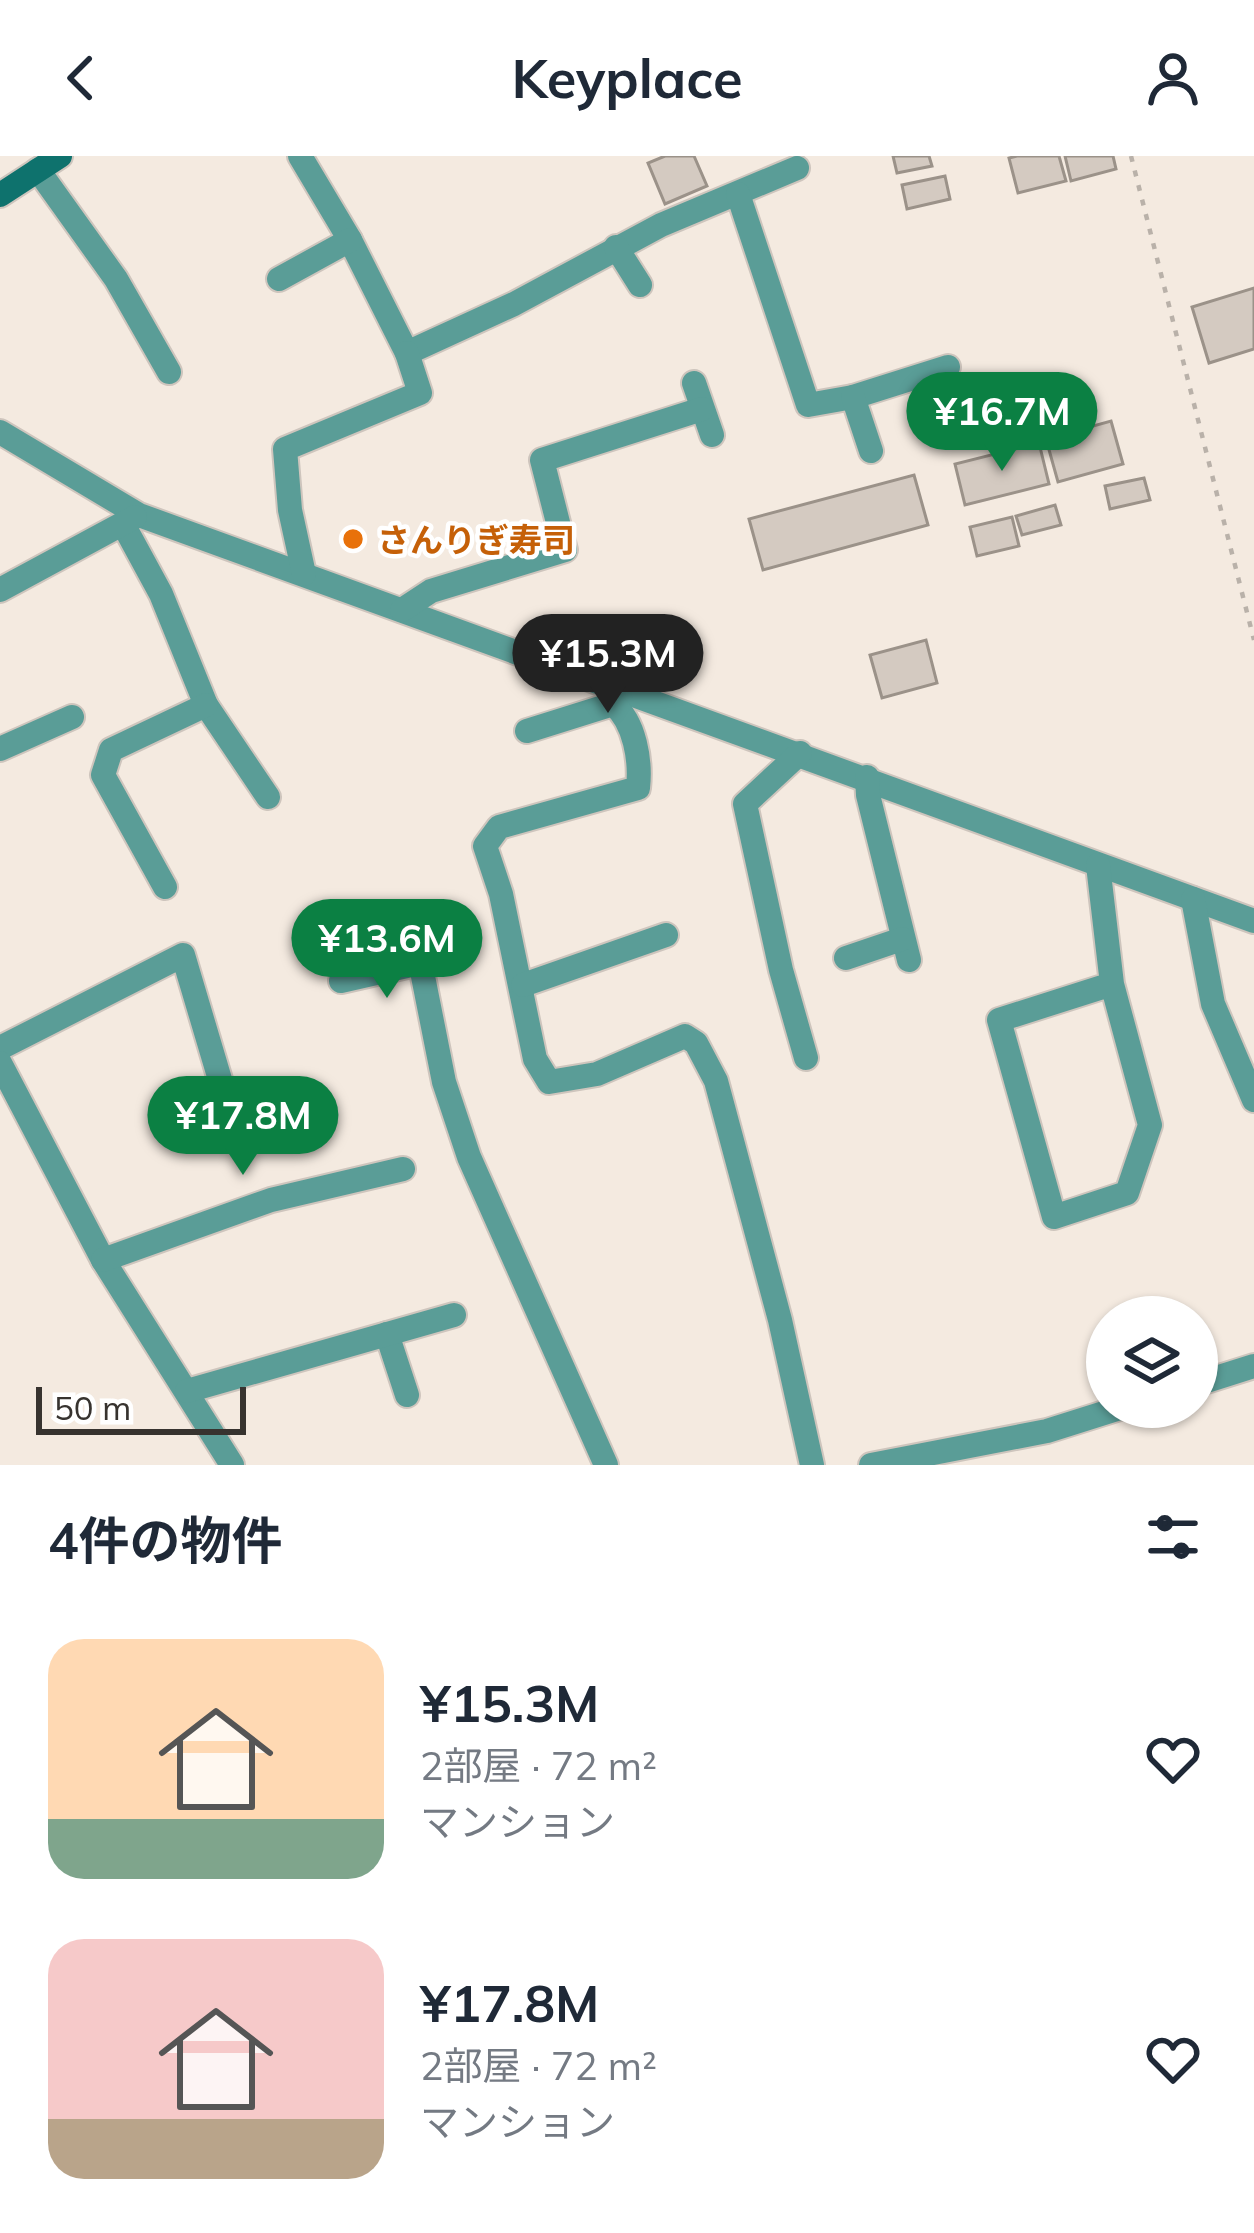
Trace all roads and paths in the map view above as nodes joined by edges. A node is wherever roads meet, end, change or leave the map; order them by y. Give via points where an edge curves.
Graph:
1 (60, 156) edge
2 (300, 156) edge
3 (1131, 156) edge
4 (796, 168) dead end
5 (38, 170) junction
6 (0, 194) edge
7 (737, 194) junction
8 (350, 240) junction
9 (616, 247) junction
10 (279, 279) dead end
11 (640, 285) dead end
12 (407, 353) junction
13 (948, 367) dead end
14 (170, 372) dead end
15 (694, 383) dead end
16 (854, 397) junction
17 (702, 409) junction
18 (0, 432) edge
19 (712, 435) dead end
20 (871, 451) dead end
21 (131, 520) junction
22 (304, 574) junction
23 (0, 590) edge
24 (402, 610) junction
25 (1254, 640) edge
26 (206, 705) junction
27 (72, 717) dead end
28 (527, 731) dead end
29 (0, 749) edge
30 (800, 753) junction
31 (867, 777) junction
32 (268, 797) dead end
33 (1098, 865) junction
34 (165, 887) dead end
35 (1193, 899) junction
36 (1254, 920) edge
37 (413, 926) dead end
38 (666, 935) dead end
39 (846, 958) dead end
40 (420, 963) junction
41 (341, 981) dead end
42 (1112, 984) junction
43 (523, 985) junction
44 (0, 1048) edge
45 (806, 1058) dead end
46 (0, 1063) edge
47 (224, 1094) dead end
48 (1254, 1100) edge
49 (403, 1169) dead end
50 (103, 1260) junction
51 (454, 1315) dead end
52 (387, 1334) junction
53 (1254, 1366) edge
54 (1218, 1377) edge
55 (187, 1391) junction
56 (406, 1395) dead end
57 (1086, 1419) edge
58 (232, 1465) edge
59 (606, 1465) edge
60 (812, 1465) edge
61 (872, 1465) edge

1 - 5 street
2 - 8 street
3 - 25 path
4 - 7 street
5 - 6 street
5 - 14 street
7 - 9 street
7 - 16 street via 808,405
8 - 10 street
8 - 12 street
9 - 11 street
9 - 12 street
12 - 22 street via 420,393 285,449
13 - 16 street
15 - 17 street
16 - 20 street
17 - 19 street
17 - 24 street via 542,460 565,550 430,591
18 - 21 street
21 - 22 street
21 - 23 street
21 - 26 street
22 - 24 street
24 - 30 street
26 - 32 street
26 - 34 street via 111,750 103,775
27 - 29 street
28 - 43 street via 613,704 625,714 640,767 638,788 499,827 485,846
30 - 31 street
30 - 45 street via 745,804
31 - 33 street
31 - 39 street via 906,949
33 - 35 street
33 - 42 street
35 - 36 street
35 - 48 street via 1213,1004
37 - 40 street
38 - 43 street
40 - 41 street
40 - 59 street via 469,1157
42 - 42 street via 999,1020 1054,1216 1127,1192 1150,1124
43 - 60 street via 535,1059 549,1082 597,1074 685,1036 696,1043 716,1081
44 - 47 street via 183,955
46 - 50 street
49 - 50 street via 271,1200
50 - 55 street
51 - 52 street
52 - 55 street
52 - 56 street
53 - 54 street
55 - 58 street
57 - 61 street

